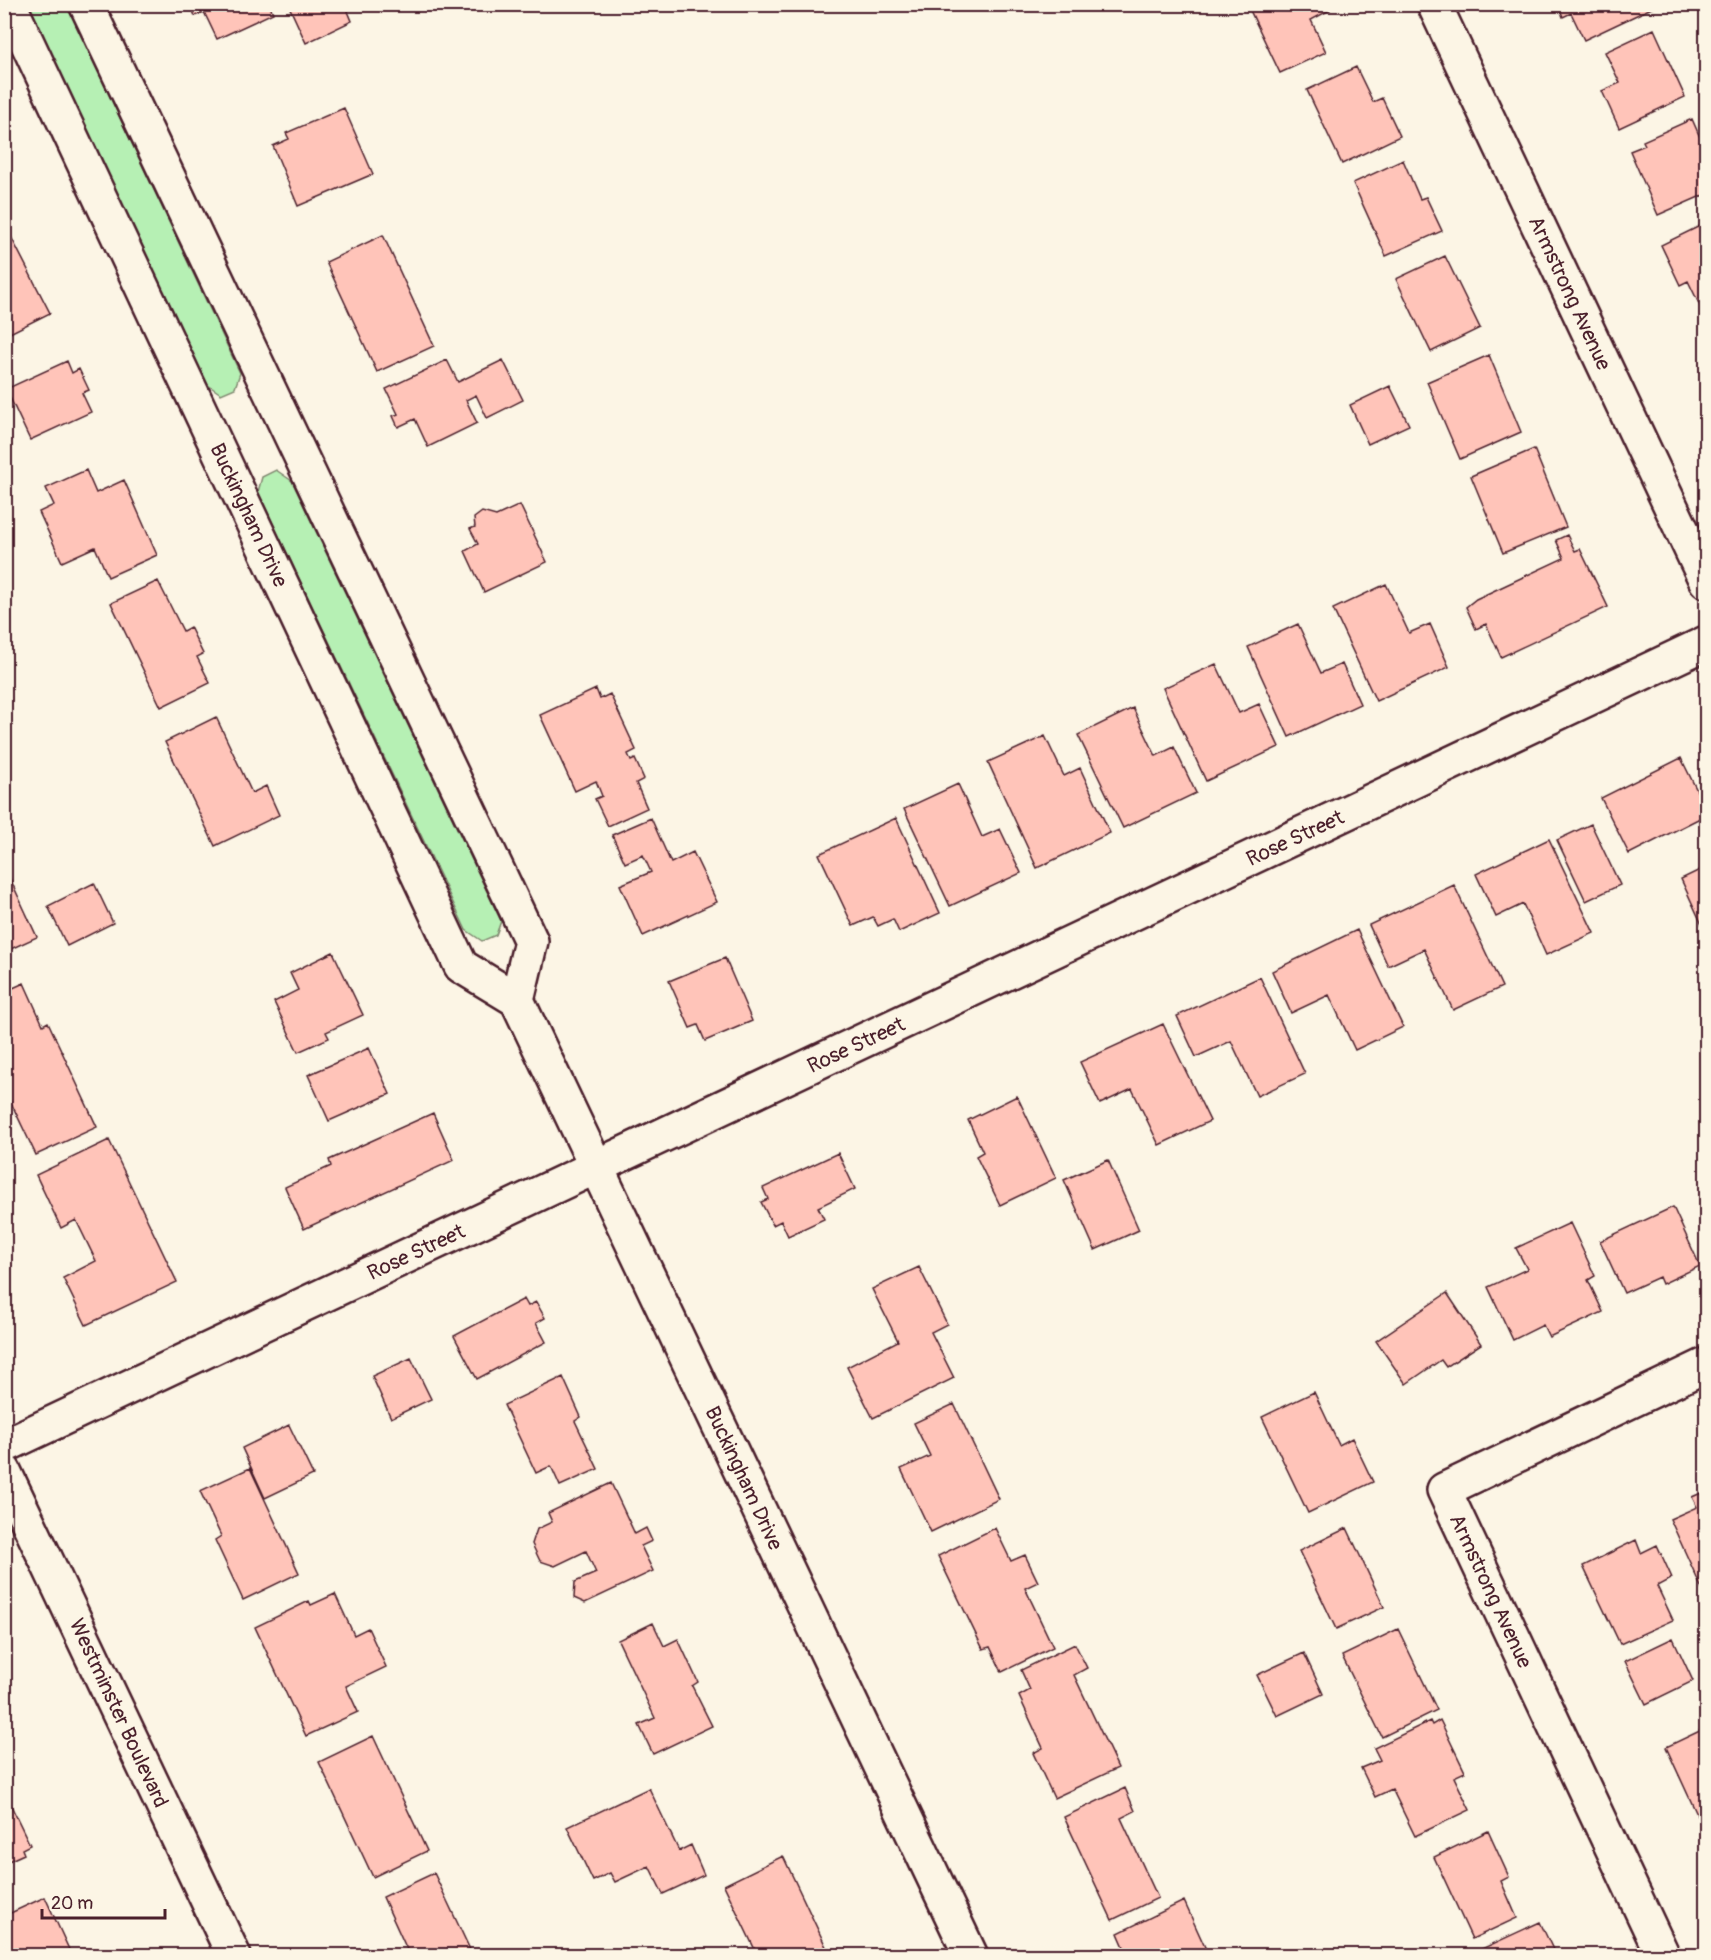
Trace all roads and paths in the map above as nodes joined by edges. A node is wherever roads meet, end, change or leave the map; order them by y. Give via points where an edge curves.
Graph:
1 (9, 4) edge
2 (86, 4) edge
3 (1434, 4) edge
4 (1707, 582) edge
5 (1707, 643) edge
6 (518, 1000) junction
7 (597, 1167) junction
8 (1707, 1365) edge
9 (4, 1446) edge
10 (4, 1471) edge
11 (234, 1956) edge
12 (971, 1956) edge
13 (1663, 1956) edge

1 - 6 street, Buckingham Drive via 461,966
2 - 6 street via 531,941
3 - 4 street, Armstrong Avenue
5 - 7 street, Rose Street
6 - 7 street, Buckingham Drive
7 - 9 street, Rose Street
7 - 12 street, Buckingham Drive
8 - 13 street, Armstrong Avenue via 1444,1490
10 - 11 street, Westminster Boulevard

